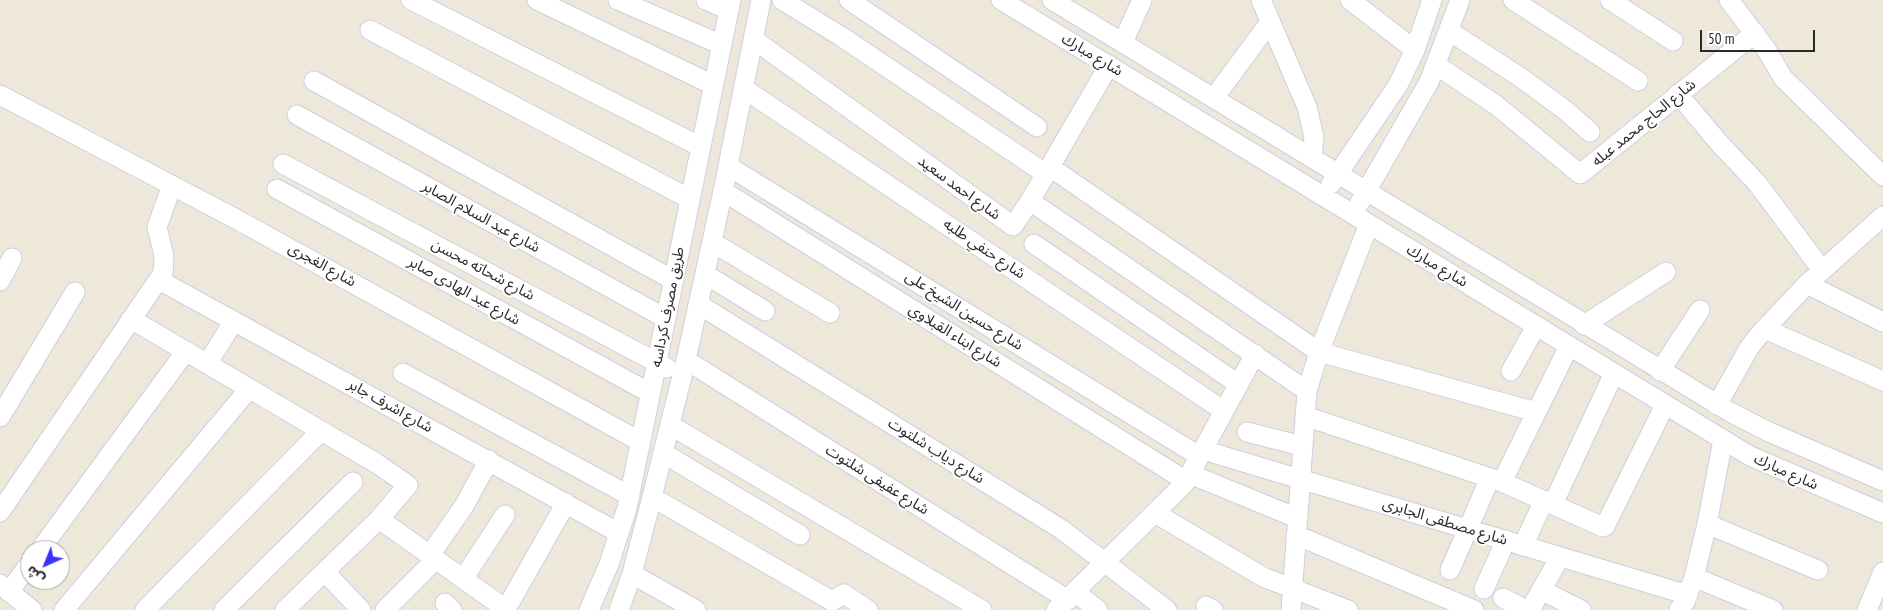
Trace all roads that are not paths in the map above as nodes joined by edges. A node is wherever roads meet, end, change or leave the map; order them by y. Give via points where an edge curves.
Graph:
1 (411, 0) edge
2 (537, 0) edge
3 (618, 0) edge
4 (706, 0) edge
5 (762, 0) edge
6 (782, 0) edge
7 (849, 0) edge
8 (1001, 0) edge
9 (1052, 0) edge
10 (1142, 0) edge
11 (1261, 0) edge
12 (1350, 0) edge
13 (1432, 0) edge
14 (1460, 0) edge
15 (1513, 0) edge
16 (1610, 0) edge
17 (1729, 0) edge
18 (730, 5) edge
19 (1086, 20) junction
20 (1270, 22) junction
21 (370, 30) dead end
22 (1449, 31) junction
23 (1755, 33) junction
24 (753, 39) junction
25 (1123, 42) junction
26 (1673, 42) dead end
27 (1072, 43) junction
28 (722, 45) junction
29 (1415, 50) junction
30 (1109, 65) junction
31 (1436, 65) junction
32 (314, 81) dead end
33 (1638, 81) dead end
34 (714, 85) junction
35 (743, 88) junction
36 (1678, 94) junction
37 (0, 95) edge
38 (1214, 98) junction
39 (297, 115) dead end
40 (1037, 127) dead end
41 (1590, 132) dead end
42 (701, 147) junction
43 (1358, 147) junction
44 (1312, 158) junction
45 (1382, 163) junction
46 (283, 164) dead end
47 (728, 166) junction
48 (1048, 171) junction
49 (1338, 174) junction
50 (1883, 176) edge
51 (172, 185) junction
52 (277, 189) dead end
53 (1366, 191) junction
54 (723, 192) junction
55 (1324, 196) junction
56 (690, 199) junction
57 (1030, 201) junction
58 (1361, 219) junction
59 (1881, 220) edge
60 (712, 242) junction
61 (1034, 244) dead end
62 (12, 258) dead end
63 (1822, 270) junction
64 (1666, 272) dead end
65 (705, 274) junction
66 (159, 280) junction
67 (673, 280) junction
68 (0, 281) edge
69 (1807, 284) junction
70 (75, 292) dead end
71 (698, 304) junction
72 (1700, 310) dead end
73 (765, 311) dead end
74 (830, 313) dead end
75 (665, 318) junction
76 (131, 319) junction
77 (234, 321) junction
78 (1883, 322) edge
79 (1584, 324) junction
80 (1536, 326) junction
81 (1765, 330) junction
82 (1569, 346) junction
83 (186, 351) junction
84 (1319, 352) junction
85 (1254, 354) junction
86 (657, 362) junction
87 (207, 364) junction
88 (684, 368) junction
89 (1511, 370) dead end
90 (1660, 371) junction
91 (404, 373) dead end
92 (1614, 373) junction
93 (1883, 382) edge
94 (1238, 384) junction
95 (249, 389) junction
96 (1307, 391) junction
97 (650, 393) junction
98 (1717, 404) junction
99 (1665, 405) junction
100 (1224, 411) junction
101 (1536, 412) junction
102 (1305, 416) junction
103 (0, 417) edge
104 (670, 425) junction
105 (321, 432) junction
106 (1247, 432) dead end
107 (1723, 440) junction
108 (641, 442) junction
109 (1302, 446) junction
110 (663, 453) junction
111 (1201, 453) junction
112 (489, 460) junction
113 (1188, 478) junction
114 (1300, 479) junction
115 (1496, 480) junction
116 (1883, 480) edge
117 (353, 482) dead end
118 (630, 496) junction
119 (652, 497) junction
120 (1549, 502) junction
121 (566, 503) junction
122 (0, 512) edge
123 (1154, 513) junction
124 (1883, 513) edge
125 (505, 515) dead end
126 (379, 519) junction
127 (1707, 524) junction
128 (1296, 527) junction
129 (1468, 529) junction
130 (619, 533) junction
131 (800, 535) dead end
132 (47, 540) edge
133 (1515, 543) junction
134 (432, 557) junction
135 (1560, 557) junction
136 (1105, 563) junction
137 (1450, 570) dead end
138 (1818, 570) dead end
139 (325, 572) junction
140 (1883, 572) edge
141 (20, 574) edge
142 (632, 574) junction
143 (463, 579) junction
144 (5, 588) edge
145 (1292, 588) junction
146 (1484, 589) dead end
147 (1541, 590) junction
148 (1687, 594) edge
149 (1503, 598) dead end
150 (1067, 601) edge
151 (621, 609) edge
152 (32, 610) edge
153 (64, 610) edge
154 (145, 610) edge
155 (224, 610) edge
156 (285, 610) edge
157 (360, 610) edge
158 (386, 610) edge
159 (506, 610) edge
160 (589, 610) edge
161 (696, 610) edge
162 (868, 610) edge
163 (982, 610) edge
164 (1098, 610) edge
165 (1167, 610) edge
166 (1291, 610) edge
167 (1348, 610) edge
168 (1474, 610) edge
169 (1528, 610) edge
170 (1581, 610) edge
171 (1773, 610) edge
172 (1866, 610) edge

1 - 42 street
2 - 34 street
3 - 28 street
4 - 18 street
5 - 24 street, طريق مصرف كرداسه
6 - 48 street
7 - 40 street
8 - 27 street, شارع مبارك
9 - 19 street, شارع مبارك
10 - 25 street
11 - 20 street
12 - 29 street
13 - 29 street
14 - 22 street
15 - 33 street
16 - 26 street
17 - 23 street
18 - 28 street, طريق مصرف كرداسه
19 - 25 street, شارع مبارك
19 - 27 street
20 - 38 street
20 - 44 street via 1310,118 1314,137
21 - 56 street
22 - 31 street
22 - 41 street via 1527,83
23 - 36 street, شارع الحاج محمد عبله
23 - 50 street via 1783,78
24 - 35 street, طريق مصرف كرداسه
24 - 57 street, شارع احمد سعيد via 1010,225 1016,224
25 - 38 street, شارع مبارك
27 - 30 street, شارع مبارك
28 - 34 street, طريق مصرف كرداسه
29 - 43 street via 1388,103
30 - 48 street, شارع احمد سعيد
30 - 55 street, شارع مبارك
31 - 36 street, شارع الحاج محمد عبله via 1496,105 1580,174
31 - 45 street via 1430,82
32 - 67 street
34 - 42 street, طريق مصرف كرداسه
35 - 47 street, طريق مصرف كرداسه
35 - 100 street, شارع حنفي طلبه
36 - 63 street via 1762,190
37 - 51 street, شارع الغجرى
38 - 44 street, شارع مبارك
39 - 75 street, شارع عبد السلام الصابر
42 - 56 street, طريق مصرف كرداسه
43 - 45 street
43 - 49 street
44 - 49 street, شارع مبارك
45 - 53 street
46 - 86 street, شارع شحاته محسن
47 - 54 street, طريق مصرف كرداسه
47 - 111 street, شارع حسين الشيخ على
48 - 57 street, شارع احمد سعيد
48 - 84 street
49 - 53 street, شارع مبارك
49 - 55 street
51 - 66 street via 157,228 165,264
51 - 108 street, شارع الغجرى
52 - 97 street, شارع عبد الهادى صابر
53 - 58 street
53 - 79 street, شارع مبارك
54 - 60 street, طريق مصرف كرداسه
54 - 113 street, شارع ابناء القبلاوي
55 - 58 street, شارع مبارك
56 - 67 street, طريق مصرف كرداسه
57 - 85 street
58 - 80 street, شارع مبارك
58 - 84 street
59 - 63 street
60 - 65 street, طريق مصرف كرداسه
60 - 74 street
61 - 94 street
62 - 68 street
63 - 69 street
64 - 79 street
65 - 71 street, طريق مصرف كرداسه
65 - 73 street
66 - 76 street
66 - 77 street, شارع اشرف جابر
67 - 75 street, طريق مصرف كرداسه
69 - 78 street
69 - 81 street
70 - 103 street
71 - 88 street, طريق مصرف كرداسه
71 - 136 street, شارع دياب شلتوت via 1061,529
72 - 90 street
75 - 86 street, طريق مصرف كرداسه
76 - 83 street
76 - 122 street
77 - 87 street
77 - 112 street, شارع اشرف جابر
79 - 90 street, شارع مبارك
80 - 82 street, شارع مبارك
80 - 89 street
81 - 93 street
81 - 98 street via 1750,348
82 - 92 street, شارع مبارك
82 - 101 street
83 - 87 street
83 - 132 street
84 - 96 street
84 - 101 street
85 - 94 street
85 - 96 street
86 - 88 street, شارع شحاته محسن
86 - 97 street, طريق مصرف كرداسه
87 - 95 street
88 - 104 street, طريق مصرف كرداسه
88 - 150 street, شارع عفيفى شلتوت
90 - 98 street, شارع مبارك
91 - 118 street
92 - 99 street, شارع مبارك
92 - 120 street
94 - 100 street
95 - 105 street
95 - 153 street
96 - 102 street
97 - 108 street, طريق مصرف كرداسه
98 - 116 street, شارع مبارك via 1769,432
99 - 107 street, شارع مبارك
99 - 120 street via 1604,527
100 - 111 street
101 - 115 street
102 - 109 street
102 - 115 street
104 - 110 street, طريق مصرف كرداسه
104 - 163 street
105 - 126 street via 406,483 406,490
105 - 154 street
106 - 109 street
107 - 124 street, شارع مبارك via 1772,468
107 - 127 street
108 - 118 street, طريق مصرف كرداسه
109 - 114 street
110 - 119 street, طريق مصرف كرداسه
110 - 131 street
111 - 113 street
111 - 114 street, شارع مصطفى الجابرى
112 - 121 street, شارع اشرف جابر
112 - 134 street
113 - 123 street
113 - 128 street, شارع ابناء القبلاوي
114 - 128 street
114 - 129 street, شارع مصطفى الجابرى
115 - 120 street
115 - 129 street
117 - 155 street
118 - 130 street, طريق مصرف كرداسه
119 - 142 street, طريق مصرف كرداسه
119 - 162 street via 832,601 844,594
120 - 133 street
121 - 130 street, شارع اشرف جابر
121 - 159 street
123 - 136 street
123 - 145 street via 1263,577
125 - 143 street
126 - 134 street
126 - 139 street
127 - 138 street
127 - 148 street
128 - 145 street
128 - 168 street, شارع ابناء القبلاوي
129 - 133 street, شارع مصطفى الجابرى
129 - 137 street
130 - 160 street, طريق مصرف كرداسه
133 - 135 street, شارع مصطفى الجابرى
133 - 146 street
134 - 143 street
134 - 158 street
135 - 147 street
135 - 148 street, شارع مصطفى الجابرى
136 - 150 street
136 - 165 street, شارع دياب شلتوت
139 - 156 street
139 - 157 street
140 - 172 street
141 - 144 street
142 - 151 street, طريق مصرف كرداسه
142 - 161 street
143 - 159 street
144 - 152 street
145 - 166 street
145 - 167 street
147 - 169 street
147 - 170 street
148 - 171 street, شارع مصطفى الجابرى
149 - 169 street
150 - 164 street, شارع عفيفى شلتوت

